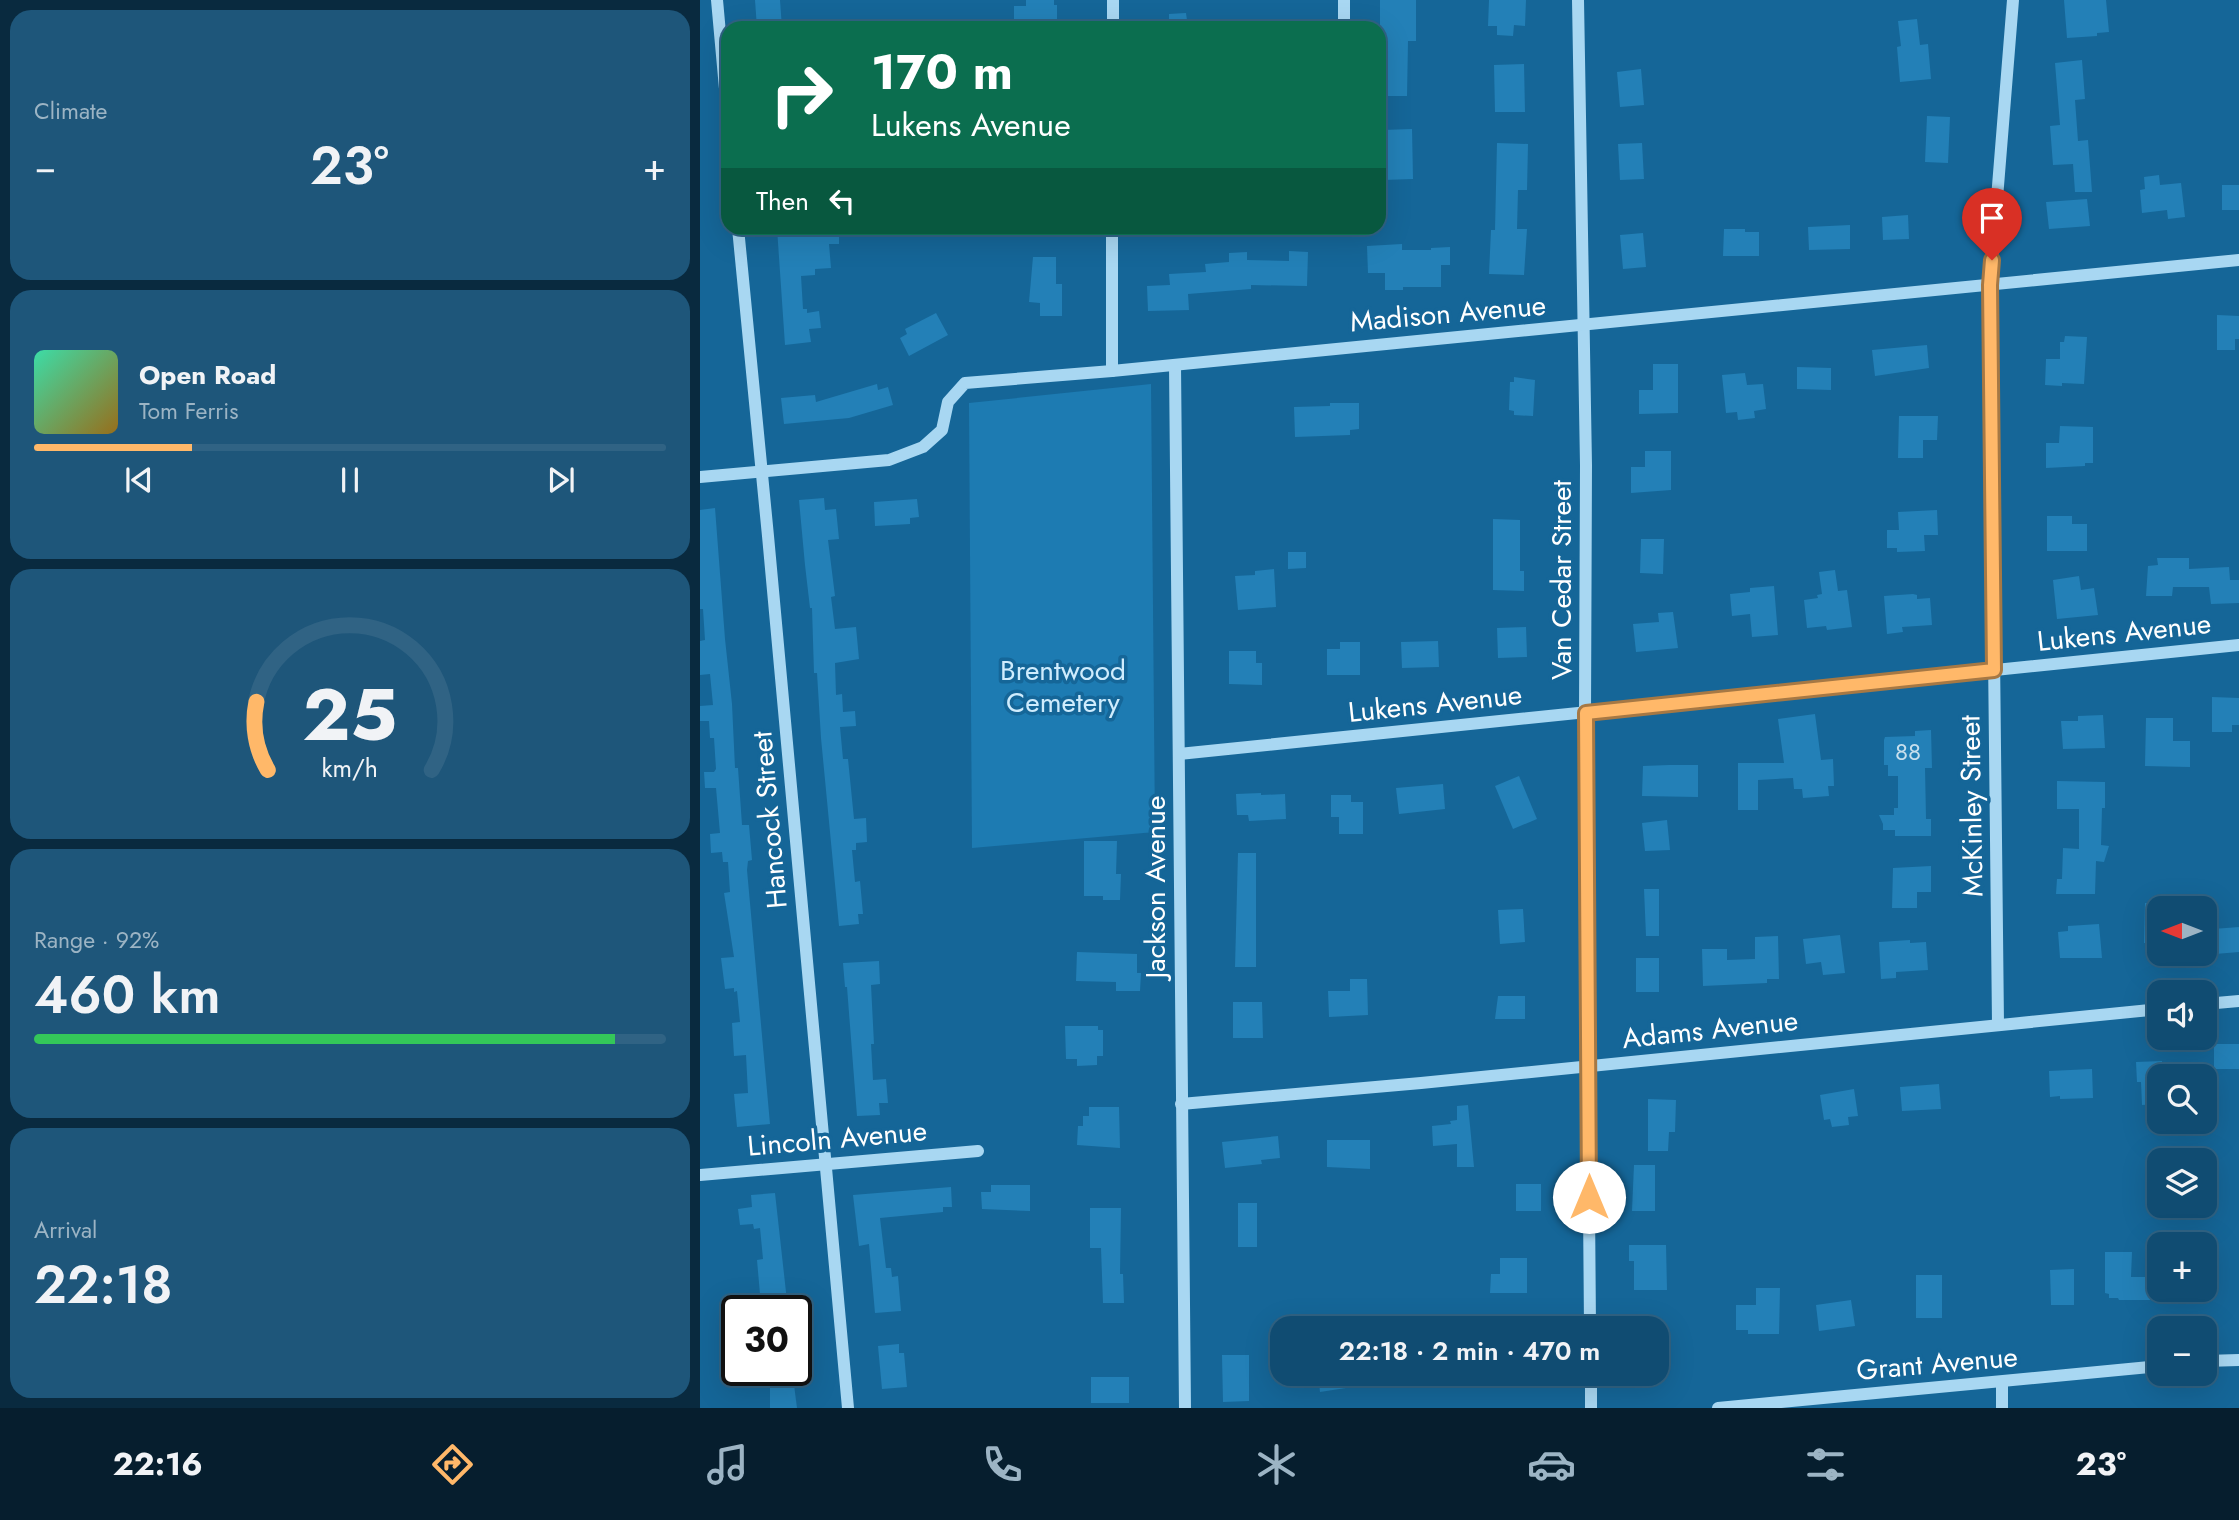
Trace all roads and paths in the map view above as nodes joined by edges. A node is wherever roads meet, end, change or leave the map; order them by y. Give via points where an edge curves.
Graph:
1 (717, 0) edge
2 (1113, 0) edge
3 (1345, 0) edge
4 (1578, 0) edge
5 (2013, 0) edge
6 (1113, 21) edge
7 (1344, 21) edge
8 (721, 44) edge
9 (739, 235) edge
10 (1112, 235) edge
11 (2239, 260) edge
12 (1990, 285) junction
13 (1583, 325) junction
14 (1175, 365) junction
15 (1112, 371) junction
16 (761, 472) junction
17 (700, 477) edge
18 (2239, 645) edge
19 (1994, 670) junction
20 (1586, 713) junction
21 (1179, 754) junction
22 (2239, 1001) edge
23 (2217, 1003) edge
24 (2147, 1010) edge
25 (1998, 1025) junction
26 (1588, 1066) junction
27 (1181, 1104) junction
28 (978, 1151) dead end
29 (826, 1163) junction
30 (700, 1175) edge
31 (1590, 1316) edge
32 (2239, 1360) edge
33 (2217, 1361) edge
34 (2147, 1367) edge
35 (2002, 1382) junction
36 (1591, 1386) edge
37 (848, 1408) edge
38 (1185, 1408) edge
39 (1591, 1408) edge
40 (1718, 1408) edge
41 (2002, 1408) edge

1 - 8 street
2 - 6 street
3 - 7 street
4 - 13 street, Van Cedar Street
5 - 12 street, McKinley Street
9 - 16 street, Hancock Street
10 - 15 street
11 - 12 street, Madison Avenue
12 - 13 street, Madison Avenue
12 - 19 street, McKinley Street
13 - 14 street, Madison Avenue
13 - 20 street, Van Cedar Street
14 - 15 street, Madison Avenue
14 - 21 street, Jackson Avenue
15 - 16 street, Madison Avenue via 965,383 947,402 942,430 923,447 889,460
16 - 17 street, Madison Avenue
16 - 29 street, Hancock Street
18 - 19 street, Lukens Avenue
19 - 20 street, Lukens Avenue
19 - 25 street, McKinley Street
20 - 21 street, Lukens Avenue
20 - 26 street, Van Cedar Street
21 - 27 street, Jackson Avenue
22 - 23 street
24 - 25 street, Adams Avenue
25 - 26 street, Adams Avenue
26 - 27 street, Adams Avenue
26 - 31 street, Van Cedar Street
27 - 38 street, Jackson Avenue
28 - 29 street, Lincoln Avenue
29 - 30 street, Lincoln Avenue
29 - 37 street, Hancock Street
32 - 33 street
34 - 35 street, Grant Avenue
35 - 40 street, Grant Avenue
35 - 41 street
36 - 39 street

